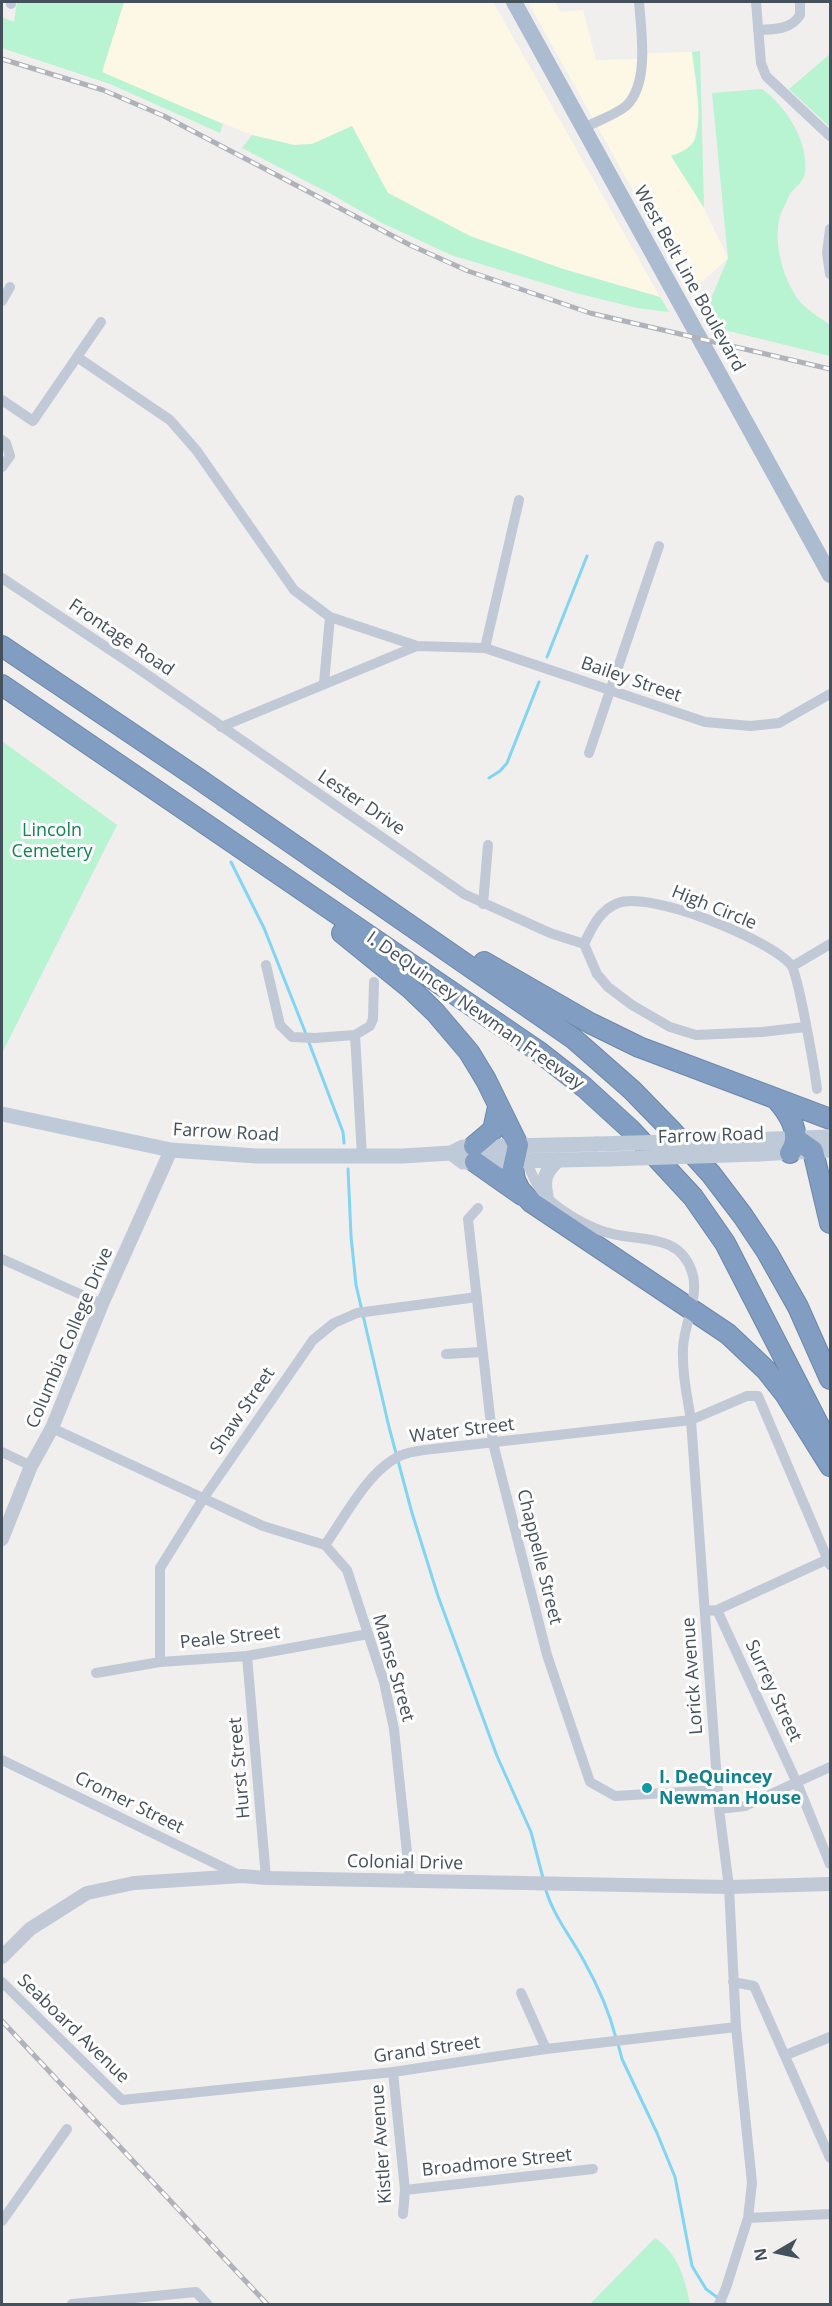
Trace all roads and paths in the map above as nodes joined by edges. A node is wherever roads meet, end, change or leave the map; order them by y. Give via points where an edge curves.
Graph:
1 (514, 2) edge
2 (639, 2) edge
3 (756, 2) edge
4 (800, 2) edge
5 (758, 30) junction
6 (584, 128) junction
7 (831, 136) edge
8 (831, 229) edge
9 (831, 273) edge
10 (10, 287) dead end
11 (2, 301) edge
12 (101, 322) dead end
13 (77, 357) junction
14 (2, 400) edge
15 (2, 440) edge
16 (2, 467) edge
17 (519, 500) dead end
18 (659, 546) dead end
19 (831, 575) edge
20 (2, 578) edge
21 (330, 617) junction
22 (417, 645) junction
23 (2, 646) edge
24 (485, 648) junction
25 (324, 683) junction
26 (2, 686) edge
27 (612, 691) junction
28 (831, 694) edge
29 (221, 727) junction
30 (589, 753) dead end
31 (488, 845) dead end
32 (298, 847) junction
33 (258, 861) junction
34 (483, 904) junction
35 (584, 944) junction
36 (831, 944) edge
37 (266, 965) dead end
38 (793, 966) junction
39 (374, 982) dead end
40 (806, 1026) junction
41 (355, 1035) junction
42 (817, 1089) dead end
43 (777, 1100) junction
44 (498, 1107) junction
45 (2, 1114) edge
46 (831, 1119) edge
47 (831, 1137) edge
48 (793, 1146) junction
49 (171, 1150) junction
50 (822, 1151) edge
51 (475, 1154) junction
52 (362, 1156) junction
53 (520, 1156) junction
54 (558, 1160) junction
55 (538, 1199) junction
56 (478, 1208) dead end
57 (831, 1223) edge
58 (2, 1259) edge
59 (477, 1297) junction
60 (102, 1304) junction
61 (690, 1308) junction
62 (482, 1352) junction
63 (446, 1354) dead end
64 (831, 1379) edge
65 (691, 1420) junction
66 (52, 1428) junction
67 (493, 1443) junction
68 (831, 1448) edge
69 (2, 1452) edge
70 (31, 1466) junction
71 (831, 1466) edge
72 (203, 1499) junction
73 (2, 1539) edge
74 (325, 1545) junction
75 (829, 1562) edge
76 (717, 1610) junction
77 (705, 1611) junction
78 (368, 1634) junction
79 (247, 1656) junction
80 (160, 1662) junction
81 (96, 1673) dead end
82 (2, 1760) edge
83 (831, 1767) edge
84 (797, 1783) junction
85 (718, 1790) junction
86 (719, 1809) junction
87 (831, 1864) edge
88 (242, 1876) junction
89 (266, 1878) junction
90 (410, 1881) junction
91 (831, 1884) edge
92 (729, 1887) junction
93 (2, 1957) edge
94 (2, 1982) edge
95 (733, 1982) junction
96 (521, 1994) dead end
97 (736, 2027) junction
98 (831, 2037) edge
99 (546, 2049) junction
100 (786, 2055) junction
101 (393, 2073) junction
102 (122, 2100) joint
103 (67, 2129) dead end
104 (831, 2158) edge
105 (593, 2169) dead end
106 (405, 2190) junction
107 (403, 2214) dead end
108 (831, 2214) edge
109 (748, 2218) junction
110 (2, 2221) edge
111 (72, 2304) edge
112 (207, 2304) edge
113 (719, 2304) edge

1 - 6 main road, West Belt Line Boulevard
2 - 6 street via 643,55 636,92 625,106
3 - 5 street
4 - 5 street via 800,15 791,25
5 - 7 street via 766,76
6 - 19 main road, West Belt Line Boulevard
8 - 9 street via 826,253
10 - 11 street
12 - 13 street
13 - 14 street via 33,421
13 - 21 street, Bailey Street via 170,420 197,451 294,590
15 - 16 street via 9,456
17 - 24 street
18 - 27 street
20 - 29 street, Frontage Road
21 - 22 street, Bailey Street
21 - 25 street
22 - 24 street, Bailey Street
22 - 25 street, Bailey Street
23 - 32 highway, I. DeQuincey Newman Freeway
24 - 27 street, Bailey Street
25 - 29 street, Bailey Street
26 - 33 highway, I. DeQuincey Newman Freeway
27 - 28 street, Bailey Street via 705,722 752,726 779,723
27 - 30 street
29 - 34 street, Lester Drive
31 - 34 street
32 - 43 highway via 344,870 482,961 590,1023 639,1047
32 - 64 highway, I. DeQuincey Newman Freeway via 574,1039 632,1090 711,1174 767,1252
33 - 44 highway via 435,1012 469,1052
33 - 68 highway, I. DeQuincey Newman Freeway via 538,1051 630,1129 693,1197 725,1243
34 - 35 street
35 - 38 street, High Circle via 599,916 616,903 649,902 731,930
35 - 40 street via 588,958 608,987 670,1027 696,1035
36 - 38 street
37 - 41 street via 280,1025 292,1037
38 - 40 street
39 - 41 street via 373,1019 370,1026
40 - 42 street
41 - 52 street
43 - 46 highway
43 - 48 highway via 788,1113
44 - 51 highway via 493,1130
44 - 53 highway
45 - 49 main road, Farrow Road
47 - 48 main road, Farrow Road
48 - 50 highway
48 - 53 main road, Farrow Road, bridge via 745,1140 596,1144
48 - 54 main road, Farrow Road, bridge via 758,1154
49 - 52 main road, Farrow Road via 256,1156
49 - 60 street, Columbia College Drive
50 - 57 highway
51 - 52 main road, Farrow Road via 463,1162 451,1154
51 - 53 main road, Farrow Road
51 - 55 highway
53 - 54 main road, Farrow Road
53 - 55 highway via 513,1168 515,1180 520,1190
54 - 55 main road via 544,1178
55 - 61 highway
55 - 61 street, Lorick Avenue via 599,1230 674,1246 685,1257 695,1280
56 - 59 street, Chappelle Street via 468,1219
58 - 60 street
59 - 62 street, Chappelle Street
59 - 72 street, Shaw Street via 357,1313 334,1323 313,1340
60 - 66 street, Columbia College Drive
61 - 65 street, Lorick Avenue via 683,1348
61 - 71 highway via 729,1334 766,1370 801,1416
62 - 63 street
62 - 67 street, Chappelle Street
65 - 67 street, Water Street
65 - 75 street, Water Street via 747,1396 758,1396
65 - 77 street, Lorick Avenue
66 - 70 street, Columbia College Drive
66 - 72 street
67 - 74 street, Water Street via 405,1454 389,1462 371,1479
67 - 85 street, Chappelle Street via 547,1655 590,1782 615,1796
69 - 70 street
70 - 73 street, Columbia College Drive
72 - 74 street via 262,1526
72 - 80 street, Shaw Street via 160,1568
74 - 78 street, Manse Street via 347,1570
75 - 76 street
76 - 77 street
76 - 84 street, Surrey Street
77 - 85 street, Lorick Avenue
78 - 79 street, Peale Street
78 - 90 street, Manse Street via 394,1729
79 - 80 street, Peale Street
79 - 89 street, Hurst Street
80 - 81 street, Peale Street
82 - 88 street, Cromer Street
83 - 84 street
84 - 86 street via 745,1806
84 - 87 street, Surrey Street
85 - 86 street, Lorick Avenue
86 - 92 street, Lorick Avenue
88 - 89 street, Colonial Drive
88 - 93 street, Colonial Drive via 134,1883 87,1893 30,1929
89 - 90 street, Colonial Drive
90 - 92 street, Colonial Drive
91 - 92 street, Colonial Drive
92 - 95 street, Lorick Avenue
94 - 102 street, Seaboard Avenue
95 - 97 street, Lorick Avenue
95 - 100 street via 754,1986
96 - 99 street
97 - 99 street, Grand Street
97 - 109 street, Lorick Avenue via 752,2183
98 - 100 street
99 - 101 street, Grand Street
100 - 104 street
101 - 102 street, Grand Street
101 - 106 street, Kistler Avenue
103 - 110 street
105 - 106 street, Broadmore Street
106 - 107 street, Kistler Avenue
108 - 109 street
109 - 113 street, Lorick Avenue
111 - 112 street via 196,2292

